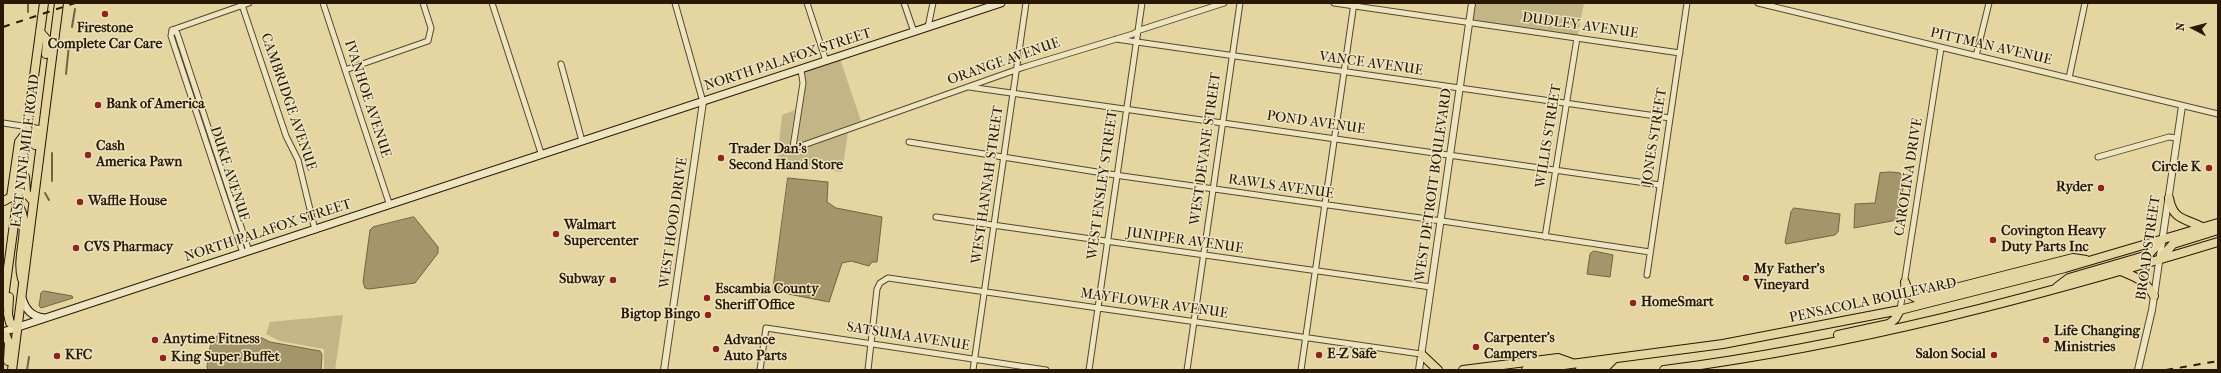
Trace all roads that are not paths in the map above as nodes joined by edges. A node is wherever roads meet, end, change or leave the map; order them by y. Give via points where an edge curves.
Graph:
1 (44, 3) edge
2 (59, 3) edge
3 (249, 3) edge
4 (323, 3) edge
5 (423, 3) edge
6 (492, 3) edge
7 (675, 3) edge
8 (807, 3) edge
9 (904, 3) edge
10 (933, 3) edge
11 (1001, 3) edge
12 (1026, 3) edge
13 (1142, 3) edge
14 (1224, 3) edge
15 (1240, 3) edge
16 (1334, 3) edge
17 (1472, 3) edge
18 (1687, 3) edge
19 (1758, 3) edge
20 (1989, 3) edge
21 (2086, 3) edge
22 (1354, 4) edge
23 (242, 5) junction
24 (1780, 6) edge
25 (1470, 22) junction
26 (928, 27) junction
27 (1138, 31) junction
28 (40, 32) junction
29 (914, 32) junction
30 (54, 34) junction
31 (1577, 38) junction
32 (1116, 39) junction
33 (1136, 42) junction
34 (1941, 48) junction
35 (1680, 53) junction
36 (1231, 56) junction
37 (1976, 56) junction
38 (826, 61) junction
39 (561, 64) dead end
40 (345, 70) junction
41 (801, 70) junction
42 (1017, 70) junction
43 (1345, 72) junction
44 (2069, 78) junction
45 (969, 87) junction
46 (1460, 89) junction
47 (1013, 92) junction
48 (47, 94) junction
49 (702, 102) junction
50 (1567, 105) junction
51 (2182, 106) junction
52 (1127, 108) junction
53 (2218, 114) edge
54 (1670, 118) junction
55 (1222, 122) junction
56 (3, 123) edge
57 (29, 129) junction
58 (42, 129) junction
59 (1335, 138) junction
60 (2177, 138) junction
61 (582, 140) junction
62 (909, 142) dead end
63 (542, 153) junction
64 (1451, 155) junction
65 (2098, 156) dead end
66 (1004, 158) junction
67 (1557, 170) junction
68 (1117, 175) junction
69 (35, 183) junction
70 (1660, 185) junction
71 (1212, 189) junction
72 (2169, 198) junction
73 (4, 201) edge
74 (33, 201) junction
75 (17, 203) junction
76 (389, 204) junction
77 (1325, 205) junction
78 (15, 215) junction
79 (936, 217) dead end
80 (1441, 221) junction
81 (2218, 223) edge
82 (993, 226) junction
83 (2202, 227) junction
84 (315, 230) junction
85 (2218, 230) edge
86 (1545, 237) junction
87 (2162, 240) junction
88 (1107, 242) junction
89 (2218, 242) edge
90 (246, 252) junction
91 (1650, 252) junction
92 (1203, 255) junction
93 (2091, 260) junction
94 (2159, 260) junction
95 (1316, 271) junction
96 (2121, 271) junction
97 (1647, 275) dead end
98 (1905, 282) junction
99 (23, 284) junction
100 (1431, 287) junction
101 (2054, 290) junction
102 (984, 291) junction
103 (2154, 296) junction
104 (22, 298) junction
105 (3, 305) edge
106 (1098, 308) junction
107 (1900, 310) junction
108 (46, 318) junction
109 (1194, 321) junction
110 (18, 327) junction
111 (3, 334) edge
112 (1306, 337) junction
113 (871, 344) junction
114 (1807, 346) junction
115 (1421, 354) junction
116 (974, 360) junction
117 (1577, 367) edge
118 (7, 370) edge
119 (12, 370) edge
120 (664, 370) edge
121 (760, 370) edge
122 (868, 370) edge
123 (973, 370) edge
124 (1046, 370) edge
125 (1089, 370) edge
126 (1187, 370) edge
127 (1301, 370) edge
128 (1419, 370) edge
129 (1438, 370) edge
130 (1463, 370) edge
131 (1526, 370) edge
132 (1664, 370) edge
133 (2138, 370) edge

1 - 28 main road, EAST NINE MILE ROAD
2 - 30 main road, EAST NINE MILE ROAD
3 - 23 street
4 - 40 street, IVANHOE AVENUE
5 - 40 street via 431,28 428,41
6 - 63 street
7 - 49 street
8 - 38 street
9 - 29 street
10 - 26 street
11 - 26 main road, NORTH PALAFOX STREET
12 - 42 street, WEST HANNAH STREET
13 - 27 street, WEST ENSLEY STREET
14 - 27 street, ORANGE AVENUE
15 - 36 street, WEST DEVANE STREET
16 - 22 street, DUDLEY AVENUE
17 - 25 street, WEST DETROIT BOULEVARD
18 - 35 street, JONES STREET
19 - 24 street, PITTMAN AVENUE
20 - 37 street
21 - 44 street
22 - 25 street, DUDLEY AVENUE
22 - 43 street
23 - 84 street, CAMBRIDGE AVENUE via 286,136 298,160
23 - 90 street, DUKE AVENUE via 172,30 178,33
24 - 34 street, PITTMAN AVENUE
25 - 31 street, DUDLEY AVENUE
25 - 46 street, WEST DETROIT BOULEVARD
26 - 29 main road, NORTH PALAFOX STREET
27 - 32 street, ORANGE AVENUE
27 - 33 street, WEST ENSLEY STREET
28 - 30 main road
28 - 48 main road via 47,40 44,82
28 - 57 main road, EAST NINE MILE ROAD via 37,57 40,71
29 - 38 main road, NORTH PALAFOX STREET
30 - 48 main road, EAST NINE MILE ROAD
31 - 35 street, DUDLEY AVENUE
31 - 50 street, WILLIS STREET
32 - 33 street, VANCE AVENUE
32 - 42 street, ORANGE AVENUE
33 - 36 street, VANCE AVENUE
33 - 52 street, WEST ENSLEY STREET
34 - 37 street, PITTMAN AVENUE
34 - 98 street, CAROLINA DRIVE
35 - 54 street, JONES STREET
36 - 43 street, VANCE AVENUE
36 - 55 street, WEST DEVANE STREET
37 - 44 street, PITTMAN AVENUE
38 - 41 main road, NORTH PALAFOX STREET
39 - 61 street
40 - 76 street, IVANHOE AVENUE
41 - 45 street, ORANGE AVENUE via 803,83 793,147
41 - 49 main road, NORTH PALAFOX STREET
42 - 45 street, ORANGE AVENUE
42 - 47 street, WEST HANNAH STREET
43 - 46 street, VANCE AVENUE
43 - 59 street
44 - 51 street, PITTMAN AVENUE
45 - 47 street, POND AVENUE
46 - 50 street, VANCE AVENUE
46 - 64 street, WEST DETROIT BOULEVARD
47 - 52 street, POND AVENUE
47 - 66 street, WEST HANNAH STREET
48 - 58 main road, EAST NINE MILE ROAD
49 - 61 main road, NORTH PALAFOX STREET
49 - 120 street, WEST HOOD DRIVE
50 - 54 street, VANCE AVENUE
50 - 67 street, WILLIS STREET
51 - 53 street, PITTMAN AVENUE
51 - 60 street, BROAD STREET
52 - 55 street, POND AVENUE
52 - 68 street, WEST ENSLEY STREET
54 - 70 street, JONES STREET
55 - 59 street, POND AVENUE
55 - 71 street, WEST DEVANE STREET
56 - 57 street
57 - 58 street
57 - 69 main road via 35,130 36,136 32,168
57 - 73 main road via 19,142 12,197
57 - 74 main road via 24,186 27,196
57 - 75 main road, EAST NINE MILE ROAD
58 - 69 main road, EAST NINE MILE ROAD
59 - 64 street, POND AVENUE
59 - 77 street
60 - 65 street via 2169,137
60 - 72 street, BROAD STREET
61 - 63 main road, NORTH PALAFOX STREET
62 - 66 street, RAWLS AVENUE
63 - 76 main road, NORTH PALAFOX STREET
64 - 67 street, POND AVENUE
64 - 80 street, WEST DETROIT BOULEVARD
66 - 68 street, RAWLS AVENUE
66 - 82 street, WEST HANNAH STREET
67 - 70 street, POND AVENUE
67 - 86 street, WILLIS STREET
68 - 71 street, RAWLS AVENUE
68 - 88 street, WEST ENSLEY STREET
69 - 74 main road, EAST NINE MILE ROAD
70 - 91 street, JONES STREET
71 - 77 street, RAWLS AVENUE
71 - 92 street, WEST DEVANE STREET
72 - 83 main road via 2176,215
72 - 87 street, BROAD STREET
73 - 75 street
74 - 99 main road, EAST NINE MILE ROAD
75 - 78 main road, EAST NINE MILE ROAD
75 - 99 main road via 22,210 24,223 19,267
76 - 84 main road, NORTH PALAFOX STREET
77 - 80 street, RAWLS AVENUE
77 - 95 street
78 - 105 main road, EAST NINE MILE ROAD
78 - 110 main road via 19,226 8,314 10,322
79 - 82 street, JUNIPER AVENUE
80 - 86 street, RAWLS AVENUE
80 - 100 street, WEST DETROIT BOULEVARD
81 - 83 main road, PENSACOLA BOULEVARD
82 - 88 street, JUNIPER AVENUE
82 - 102 street, WEST HANNAH STREET
83 - 87 main road, PENSACOLA BOULEVARD
84 - 90 main road, NORTH PALAFOX STREET
85 - 94 main road via 2173,244
86 - 91 street, RAWLS AVENUE
87 - 93 main road, PENSACOLA BOULEVARD
87 - 94 street, BROAD STREET
87 - 101 main road via 2148,255 2069,278
88 - 92 street, JUNIPER AVENUE
88 - 106 street, WEST ENSLEY STREET
89 - 94 main road
90 - 108 main road, NORTH PALAFOX STREET
91 - 97 street, JONES STREET
92 - 95 street, JUNIPER AVENUE
92 - 109 street, WEST DEVANE STREET
93 - 98 main road via 2072,258 1916,298 1909,294
93 - 107 main road, PENSACOLA BOULEVARD
94 - 96 main road
94 - 103 street, BROAD STREET
95 - 100 street, JUNIPER AVENUE
95 - 112 street
96 - 101 main road
96 - 103 main road via 2140,279
98 - 107 street, CAROLINA DRIVE
99 - 104 main road, EAST NINE MILE ROAD
100 - 115 street, WEST DETROIT BOULEVARD
101 - 114 main road via 1914,324
102 - 106 street, MAYFLOWER AVENUE
102 - 113 street, MAYFLOWER AVENUE via 903,280 884,280 878,289
102 - 116 street, WEST HANNAH STREET
103 - 133 street, BROAD STREET
104 - 108 main road via 32,315
104 - 110 main road, EAST NINE MILE ROAD
106 - 109 street, MAYFLOWER AVENUE
106 - 125 street, WEST ENSLEY STREET
107 - 114 main road via 1896,319 1889,324 1819,338
107 - 117 main road, PENSACOLA BOULEVARD via 1723,344 1614,359 1606,367
108 - 110 main road, NORTH PALAFOX STREET
109 - 112 street, MAYFLOWER AVENUE
109 - 126 street, WEST DEVANE STREET
110 - 111 main road, NORTH PALAFOX STREET
110 - 119 main road, EAST NINE MILE ROAD
111 - 118 main road via 9,343
112 - 115 street, MAYFLOWER AVENUE
112 - 127 street
113 - 116 street, SATSUMA AVENUE
113 - 121 street, SATSUMA AVENUE via 766,328
113 - 122 street
114 - 132 main road
115 - 128 street, WEST DETROIT BOULEVARD
115 - 129 main road
116 - 123 street, WEST HANNAH STREET
116 - 124 street, SATSUMA AVENUE
117 - 130 main road via 1558,358
117 - 131 main road

